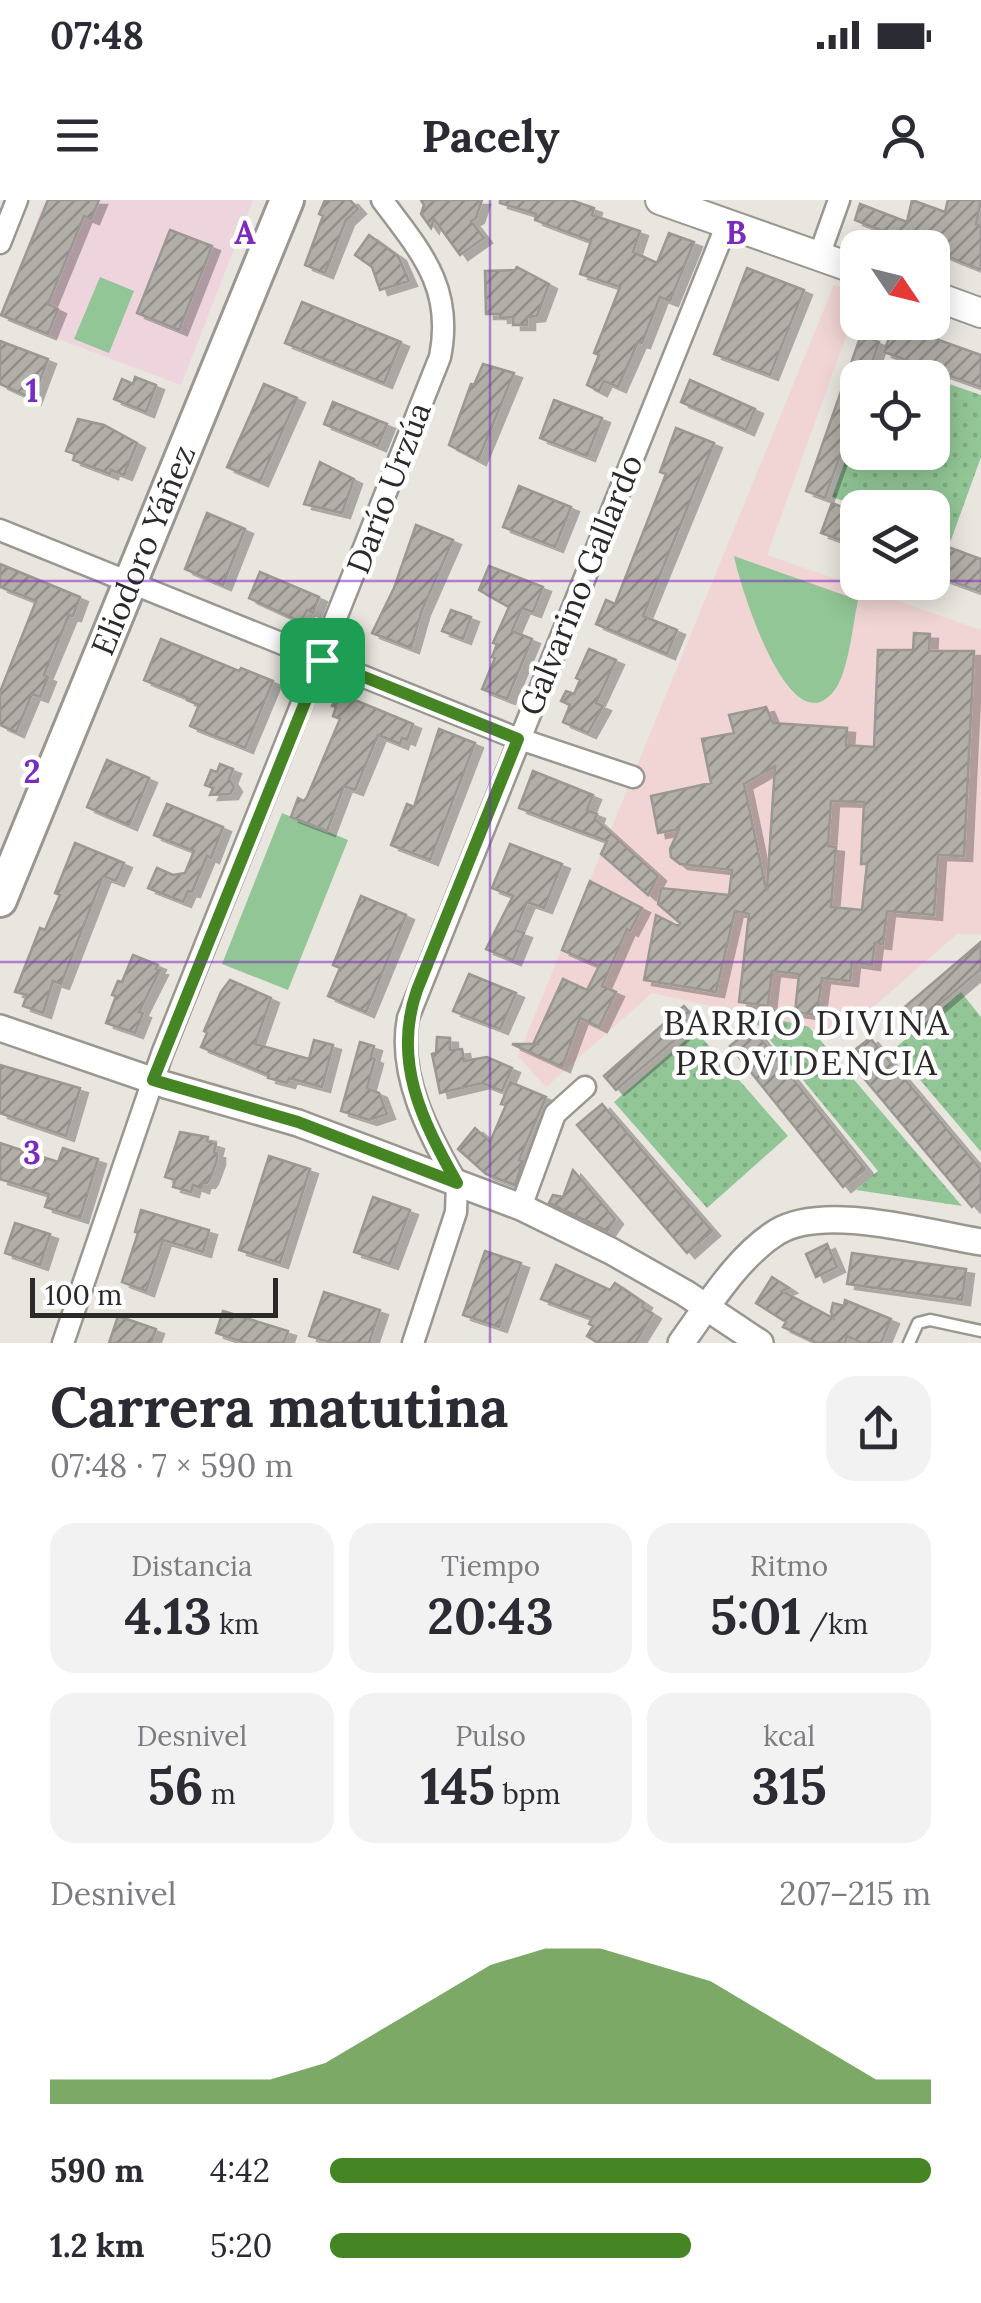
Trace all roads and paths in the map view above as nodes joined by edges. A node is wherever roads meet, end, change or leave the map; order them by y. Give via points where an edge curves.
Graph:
1 (16, 200) edge
2 (287, 200) edge
3 (382, 200) edge
4 (660, 200) edge
5 (839, 200) edge
6 (727, 224) junction
7 (0, 243) edge
8 (819, 256) junction
9 (840, 266) edge
10 (950, 302) edge
11 (981, 313) edge
12 (0, 530) edge
13 (130, 582) junction
14 (322, 660) junction
15 (518, 739) junction
16 (633, 778) dead end
17 (0, 900) edge
18 (0, 1028) edge
19 (153, 1080) junction
20 (585, 1087) dead end
21 (457, 1183) junction
22 (521, 1208) junction
23 (981, 1241) edge
24 (706, 1308) junction
25 (981, 1331) edge
26 (63, 1343) edge
27 (413, 1343) edge
28 (681, 1343) edge
29 (760, 1343) edge
30 (909, 1343) edge

1 - 7 street
2 - 13 main road, Eliodoro Yáñez
3 - 14 street, Darío Urzúa via 433,273 442,303 442,344
4 - 6 main road
5 - 8 street
6 - 8 main road
6 - 15 street, Galvarino Gallardo
8 - 9 main road
10 - 11 main road
12 - 13 street
13 - 14 street
13 - 17 main road, Eliodoro Yáñez
14 - 15 street
14 - 19 street, Darío Urzúa
15 - 16 street
15 - 21 street, Galvarino Gallardo via 406,1030 422,1114
18 - 19 street
19 - 21 street via 298,1122
19 - 26 street, Darío Urzúa
20 - 22 street via 555,1114
21 - 22 street
21 - 27 street via 456,1212
22 - 24 street
23 - 24 street via 838,1218 806,1220 759,1246
24 - 28 street
24 - 29 street
25 - 30 lane via 930,1320 918,1324

